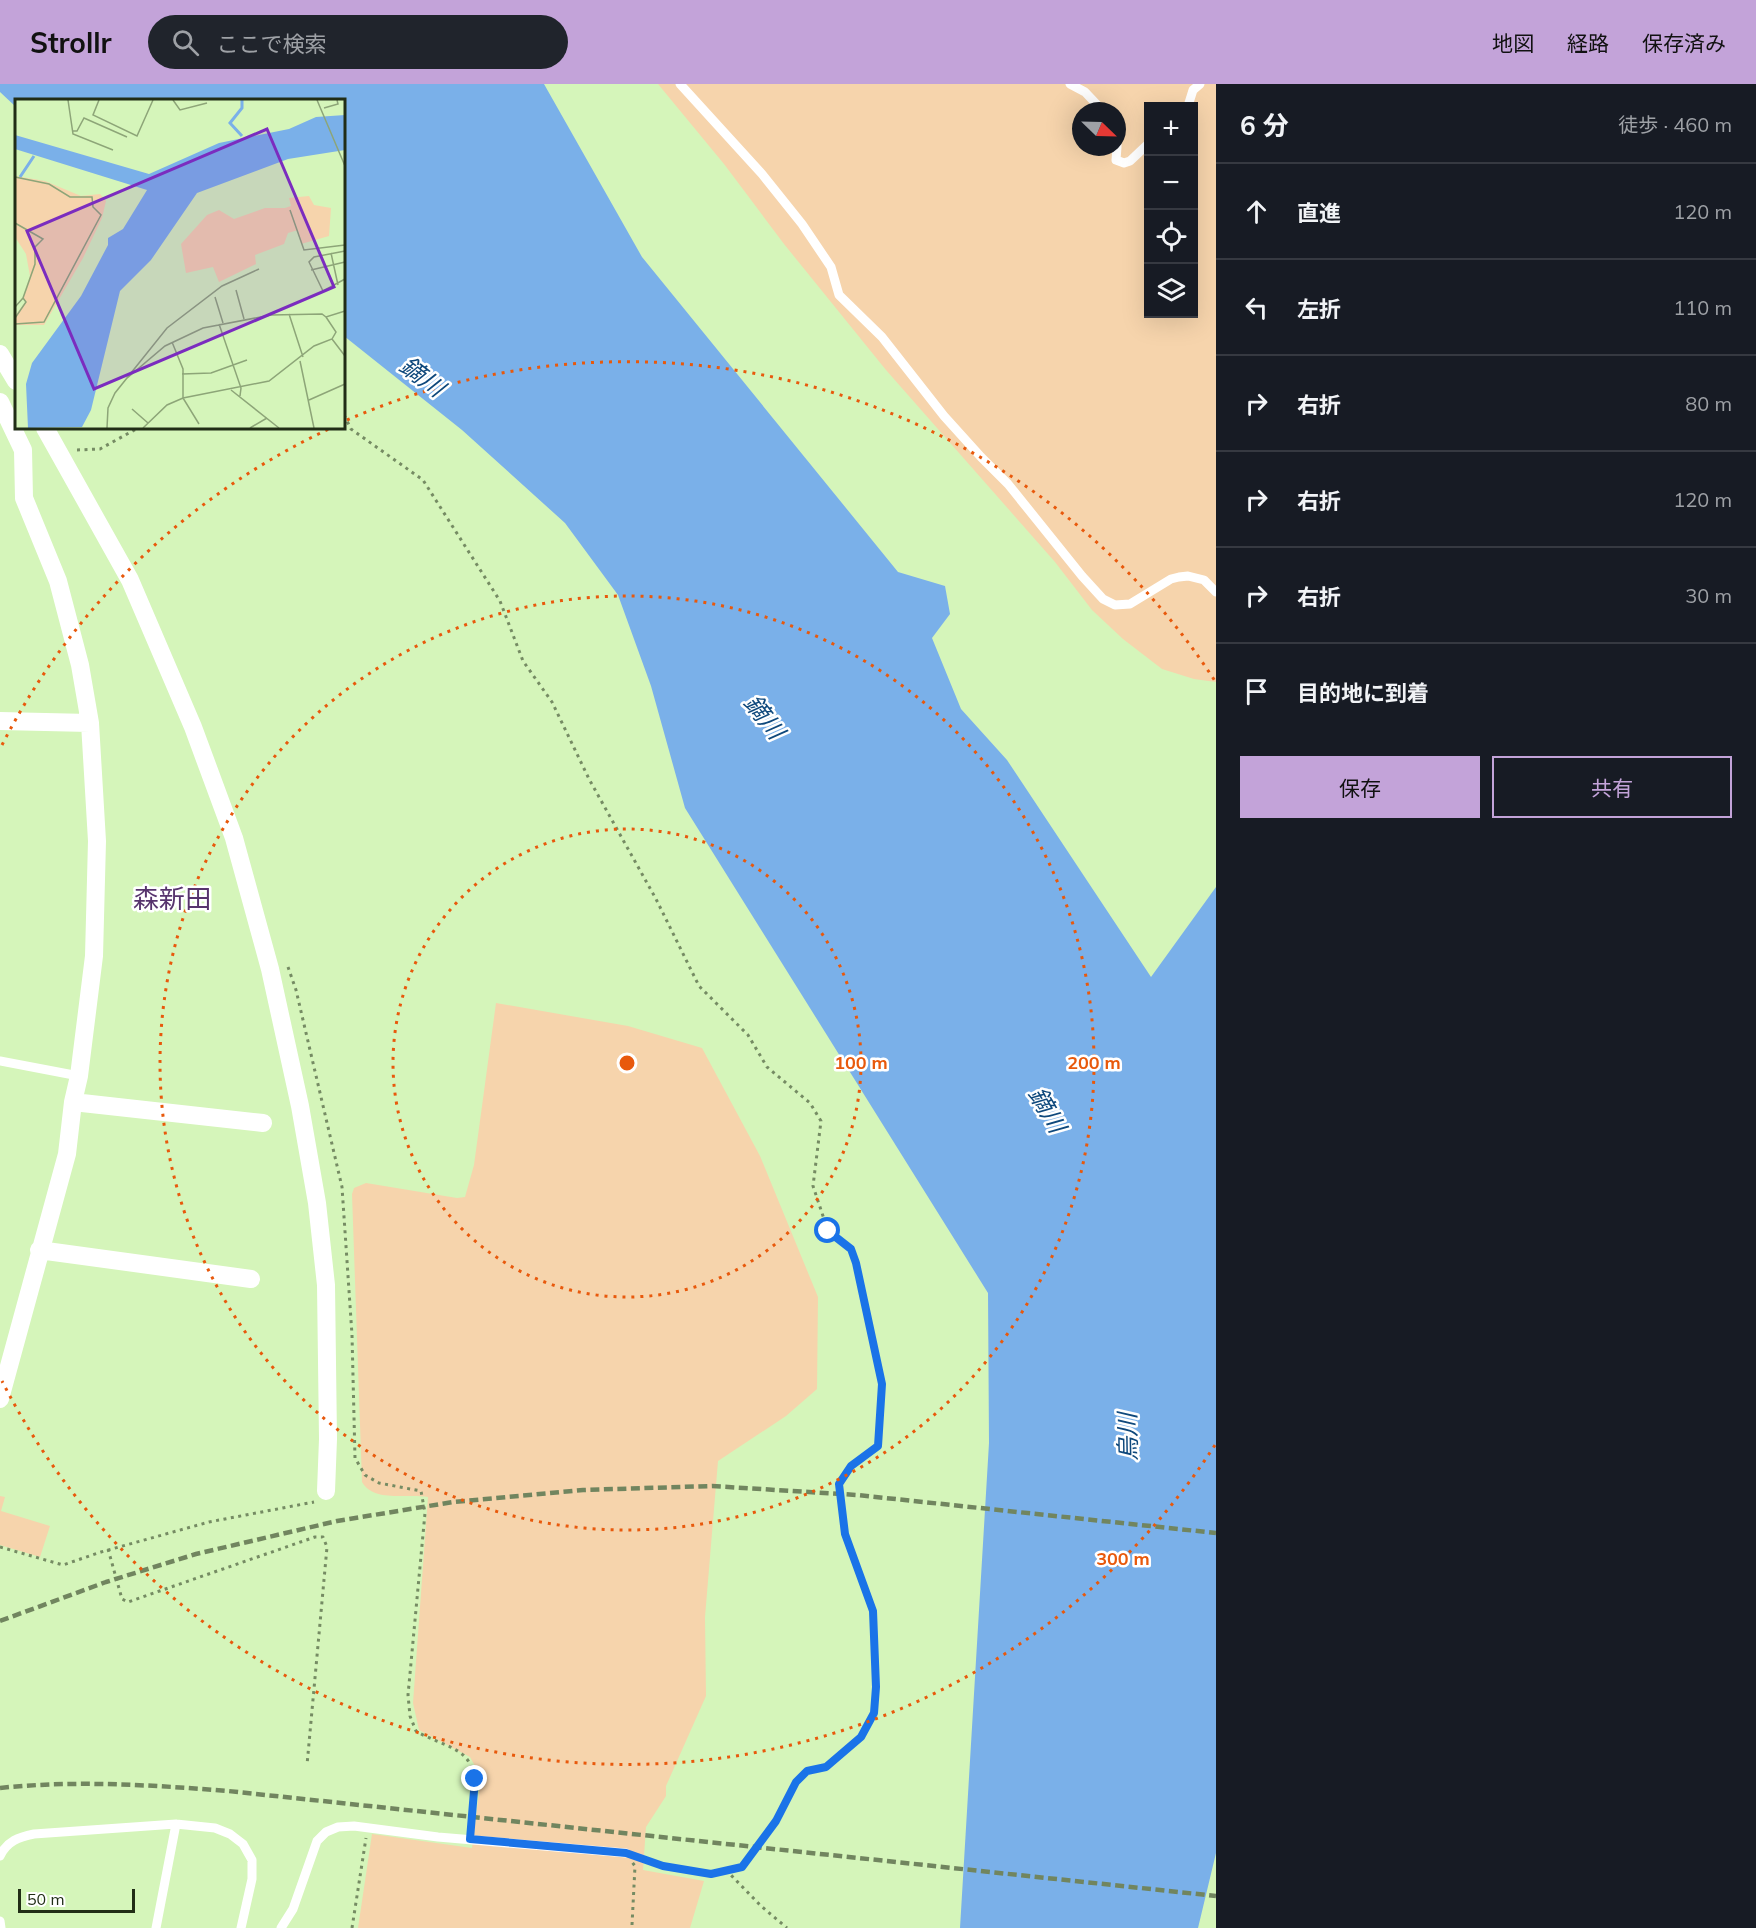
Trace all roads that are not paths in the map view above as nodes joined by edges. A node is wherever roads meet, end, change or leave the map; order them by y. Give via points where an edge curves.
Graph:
1 (680, 84) edge
2 (1070, 84) edge
3 (1200, 84) edge
4 (1094, 102) edge
5 (1189, 102) edge
6 (1144, 148) edge
7 (1116, 156) edge
8 (0, 354) edge
9 (15, 379) edge
10 (0, 402) edge
11 (46, 429) edge
12 (1216, 592) edge
13 (0, 721) edge
14 (90, 723) junction
15 (0, 1061) edge
16 (80, 1077) junction
17 (73, 1102) junction
18 (263, 1123) dead end
19 (39, 1250) junction
20 (251, 1279) dead end
21 (0, 1399) edge
22 (326, 1491) road end
23 (176, 1824) junction
24 (626, 1853) road end
25 (0, 1856) edge
26 (0, 1921) edge
27 (1, 1928) edge
28 (156, 1928) edge
29 (241, 1928) edge
30 (281, 1928) edge

1 - 12 lane via 802,224 831,267 839,295 882,337 944,416 1008,484 1103,598 1115,605 1130,604 1179,577 1188,576 1204,580
2 - 4 lane
3 - 5 lane via 1192,90
6 - 7 lane via 1124,163 1116,160
8 - 9 street
10 - 14 street via 23,450 24,498 58,581
11 - 22 street via 130,580 193,727 234,838 270,969 300,1106 320,1226 326,1285
13 - 14 street
14 - 16 street via 97,841 94,956
15 - 16 lane
16 - 17 street
17 - 18 street
17 - 19 street via 67,1155
19 - 20 street
19 - 21 street
23 - 25 lane via 34,1833 17,1838 4,1847
23 - 28 lane
23 - 29 lane via 215,1828 243,1844 252,1860 252,1879
24 - 30 lane via 338,1827 317,1842 293,1909
26 - 27 lane

